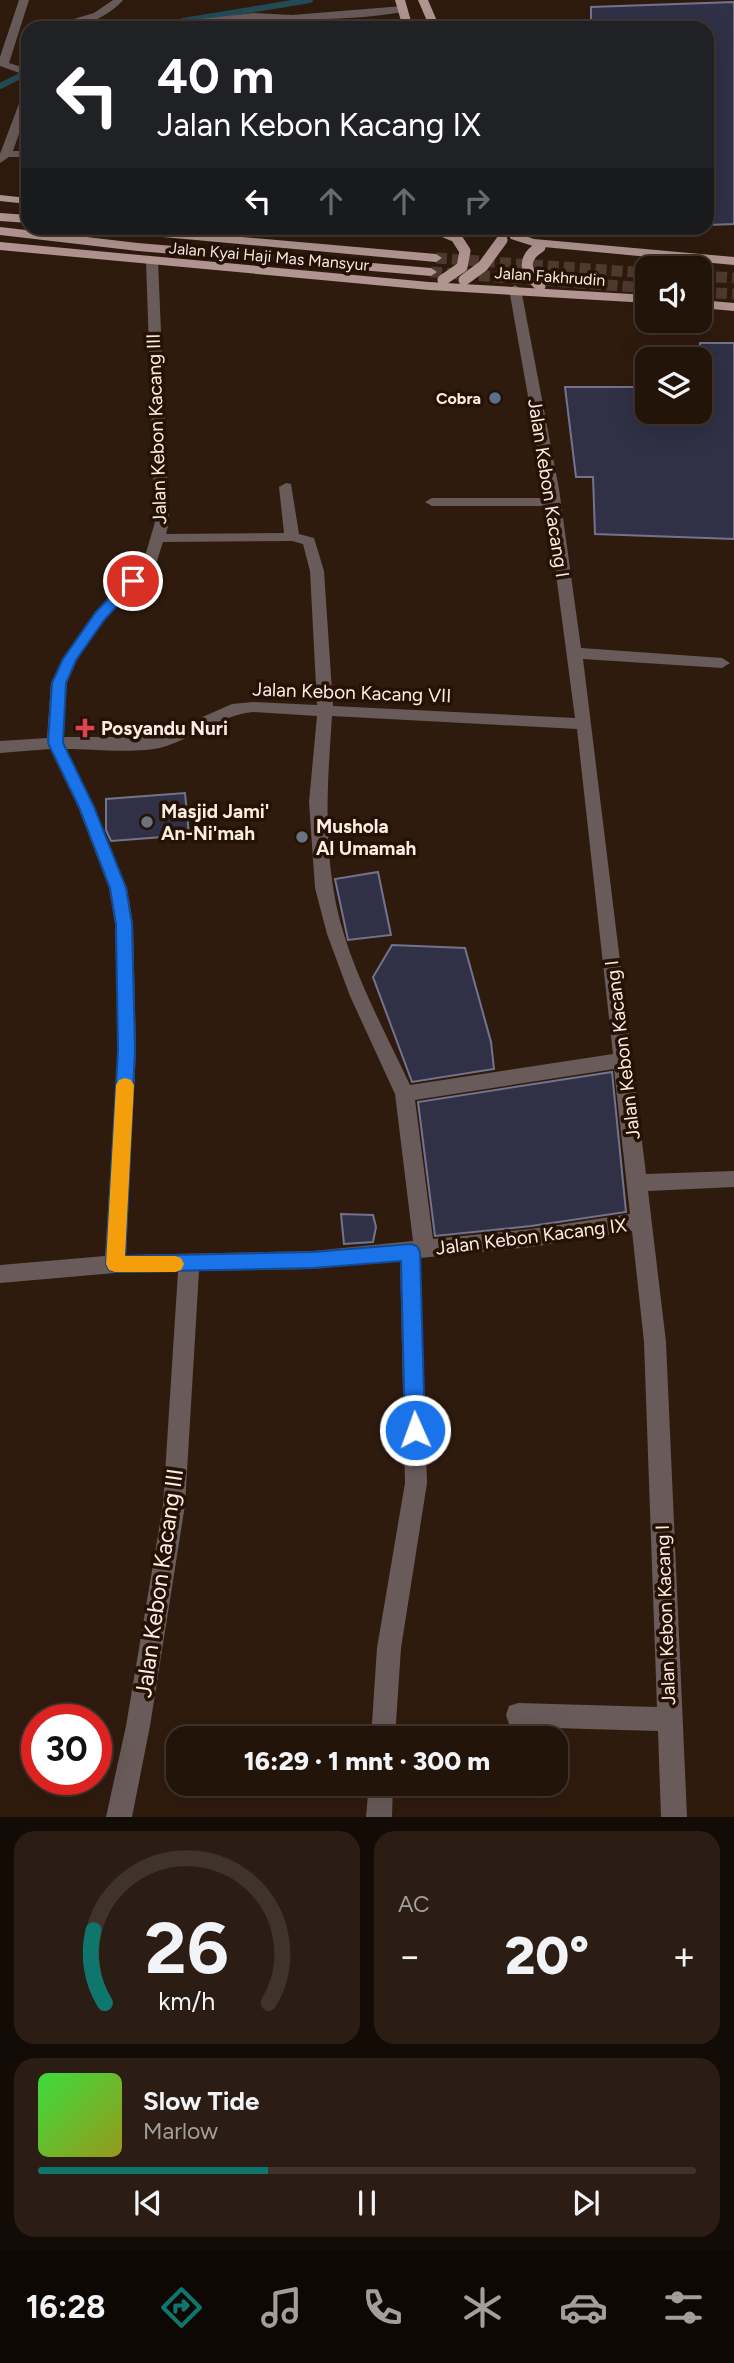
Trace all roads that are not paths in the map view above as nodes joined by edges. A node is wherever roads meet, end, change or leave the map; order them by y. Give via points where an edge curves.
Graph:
1 (24, 0) edge
2 (118, 0) edge
3 (424, 3) edge
4 (402, 6) edge
5 (276, 15) junction
6 (74, 21) edge
7 (185, 21) edge
8 (276, 21) edge
9 (432, 21) edge
10 (21, 70) edge
11 (21, 109) edge
12 (6, 142) edge
13 (21, 155) edge
14 (3, 157) edge
15 (0, 198) edge
16 (21, 200) edge
17 (0, 217) edge
18 (21, 218) edge
19 (0, 231) edge
20 (21, 233) edge
21 (34, 235) edge
22 (185, 235) edge
23 (456, 235) edge
24 (505, 235) edge
25 (514, 235) edge
26 (545, 245) junction
27 (0, 246) edge
28 (436, 258) tunnel mouth
29 (152, 261) junction
30 (734, 261) edge
31 (431, 272) tunnel mouth
32 (447, 283) junction
33 (543, 288) junction
34 (515, 289) junction
35 (635, 298) edge
36 (712, 305) edge
37 (734, 307) edge
38 (286, 487) dead end
39 (432, 502) dead end
40 (554, 502) junction
41 (292, 537) junction
42 (157, 538) junction
43 (574, 653) junction
44 (722, 663) dead end
45 (325, 711) junction
46 (584, 724) junction
47 (55, 743) junction
48 (0, 747) edge
49 (622, 1060) junction
50 (405, 1094) junction
51 (734, 1179) edge
52 (638, 1183) junction
53 (643, 1221) junction
54 (417, 1251) junction
55 (115, 1264) junction
56 (189, 1264) junction
57 (0, 1274) edge
58 (518, 1715) dead end
59 (670, 1719) junction
60 (384, 1726) edge
61 (380, 1796) edge
62 (119, 1817) edge
63 (379, 1817) edge
64 (674, 1817) edge

1 - 10 street via 3,64
2 - 6 street via 111,10
3 - 9 main road
4 - 5 street via 292,18
5 - 7 street via 240,11
5 - 8 street
11 - 12 street
12 - 14 street
13 - 14 street
15 - 16 main road
17 - 18 main road
19 - 20 main road
21 - 31 main road
22 - 28 main road
23 - 32 main road, bridge via 464,244 465,262
24 - 32 main road, bridge via 483,266 464,280
25 - 26 main road, Jalan Fakhrudin
26 - 30 main road, Jalan Fakhrudin
26 - 33 main road, bridge via 527,258 525,267 528,276
27 - 29 main road, Jalan Kyai Haji Mas Mansyur
29 - 32 main road, Jalan Kyai Haji Mas Mansyur via 429,286
29 - 42 street, Jalan Kebon Kacang III via 162,522
32 - 34 main road, Jalan Fakhrudin
33 - 34 main road, Jalan Fakhrudin
33 - 35 main road, Jalan Fakhrudin
34 - 40 street, Jalan Kebon Kacang I
36 - 37 main road
38 - 41 street
39 - 40 street
40 - 43 street, Jalan Kebon Kacang I
41 - 42 street
41 - 45 street via 309,541 317,571
42 - 47 street, Jalan Kebon Kacang III via 150,564 100,615 70,659 59,683
43 - 44 street
43 - 46 street, Jalan Kebon Kacang I
45 - 46 street, Jalan Kebon Kacang VII
45 - 47 street, Jalan Kebon Kacang VII via 232,709 158,743
45 - 50 street via 317,802 324,888 359,996
46 - 49 street, Jalan Kebon Kacang I
47 - 48 street, Jalan Kebon Kacang VII
47 - 55 street, Jalan Kebon Kacang III via 114,878 124,924 127,1050
49 - 50 street
49 - 52 street, Jalan Kebon Kacang I
50 - 54 street
51 - 52 street
52 - 53 street, Jalan Kebon Kacang I
53 - 54 street, Jalan Kebon Kacang IX
53 - 59 street, Jalan Kebon Kacang I via 655,1342
54 - 56 street, Jalan Kebon Kacang IX
54 - 60 street via 416,1483 389,1648
55 - 56 street, Jalan Kebon Kacang IX
55 - 57 street, Jalan Kebon Kacang IX
56 - 62 street, Jalan Kebon Kacang III via 174,1505
58 - 59 street
59 - 64 street, Jalan Kebon Kacang I
61 - 63 street

